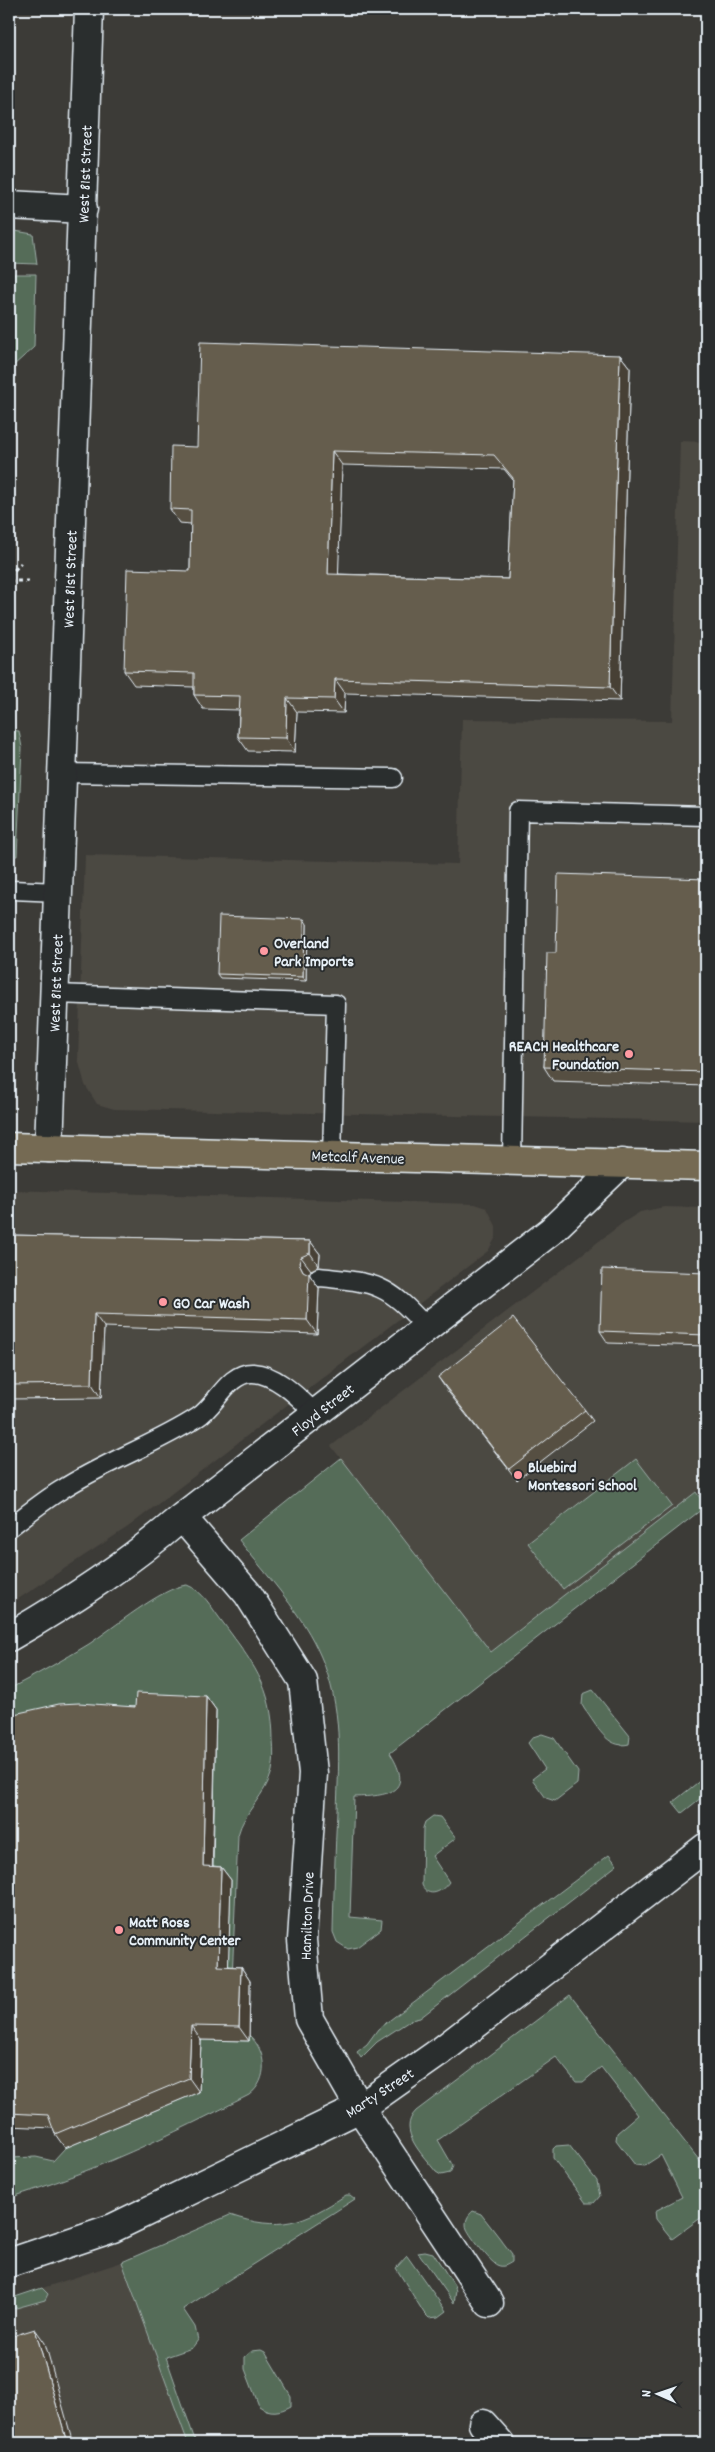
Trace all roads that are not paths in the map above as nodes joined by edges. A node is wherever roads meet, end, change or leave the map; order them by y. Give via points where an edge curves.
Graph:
1 (89, 9) edge
2 (9, 205) edge
3 (83, 209) junction
4 (62, 773) junction
5 (393, 778) dead end
6 (706, 816) edge
7 (12, 890) dead end
8 (58, 892) junction
9 (55, 994) junction
10 (9, 1147) edge
11 (49, 1148) junction
12 (332, 1156) junction
13 (512, 1160) junction
14 (622, 1163) junction
15 (706, 1166) edge
16 (319, 1277) dead end
17 (426, 1328) junction
18 (316, 1414) junction
19 (182, 1517) junction
20 (9, 1528) edge
21 (9, 1637) edge
22 (706, 1847) edge
23 (360, 2108) junction
24 (9, 2263) edge
25 (489, 2303) dead end

1 - 3 street, West 81st Street
2 - 3 street
3 - 4 street, West 81st Street
4 - 5 lane
4 - 8 street, West 81st Street
6 - 13 lane via 518,812
7 - 8 lane
8 - 9 street, West 81st Street
9 - 11 street, West 81st Street
9 - 12 lane via 336,1004
10 - 11 main road, Metcalf Avenue
11 - 12 main road, Metcalf Avenue
12 - 13 main road, Metcalf Avenue
13 - 14 main road, Metcalf Avenue
14 - 15 main road, Metcalf Avenue
14 - 17 street, Floyd Street via 551,1231
16 - 17 lane via 367,1282 389,1292 405,1304
17 - 18 street, Floyd Street
18 - 19 street, Floyd Street
18 - 20 lane via 291,1391 271,1379 253,1373 238,1378 223,1390 205,1413 61,1489
19 - 21 street, Floyd Street via 138,1556 65,1605
19 - 23 street, Hamilton Drive via 248,1594 303,1681 313,1774 302,1940 309,2019
22 - 23 street, Marty Street via 441,2051
23 - 24 street, Marty Street via 113,2228
23 - 25 street, Hamilton Drive

